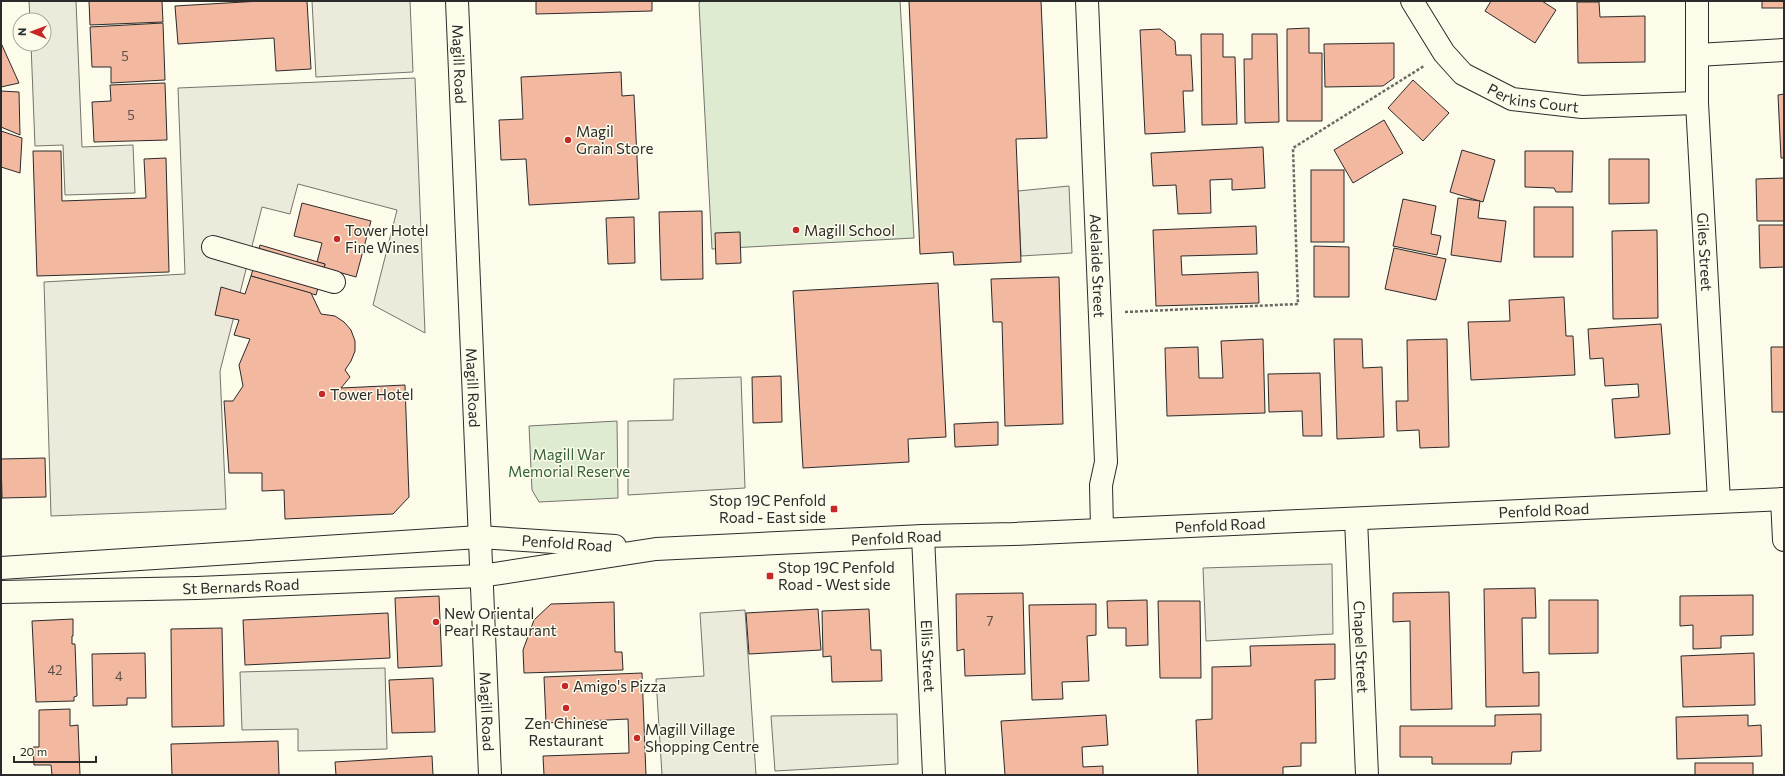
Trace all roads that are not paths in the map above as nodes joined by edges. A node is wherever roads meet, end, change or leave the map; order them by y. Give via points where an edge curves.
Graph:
1 (458, 1) edge
2 (1087, 1) edge
3 (1412, 1) edge
4 (1697, 1) edge
5 (1784, 50) edge
6 (1697, 55) junction
7 (1697, 103) junction
8 (213, 247) dead end
9 (334, 282) dead end
10 (1783, 499) edge
11 (1719, 501) junction
12 (1356, 519) junction
13 (1102, 530) junction
14 (923, 536) junction
15 (479, 537) junction
16 (1784, 540) edge
17 (656, 549) junction
18 (1, 568) edge
19 (481, 576) junction
20 (4, 596) edge
21 (490, 775) edge
22 (934, 775) edge
23 (1367, 775) edge

1 - 15 main road, Magill Road
2 - 13 main road, Adelaide Street via 1106,462 1101,485
3 - 7 main road, Perkins Court via 1444,53 1463,74 1512,99 1582,107
4 - 6 main road, Giles Street
5 - 6 main road
6 - 7 main road, Giles Street
7 - 11 main road, Giles Street
8 - 9 main road
10 - 11 main road, Penfold Road
10 - 16 main road
11 - 12 main road, Penfold Road
12 - 13 main road, Penfold Road
12 - 23 main road, Chapel Street
13 - 14 main road, Penfold Road
14 - 17 main road, Penfold Road
14 - 22 main road, Ellis Street
15 - 17 main road, Penfold Road
15 - 18 main road
15 - 19 main road, Magill Road
17 - 19 main road, Penfold Road
19 - 20 main road, St Bernards Road
19 - 21 main road, Magill Road

